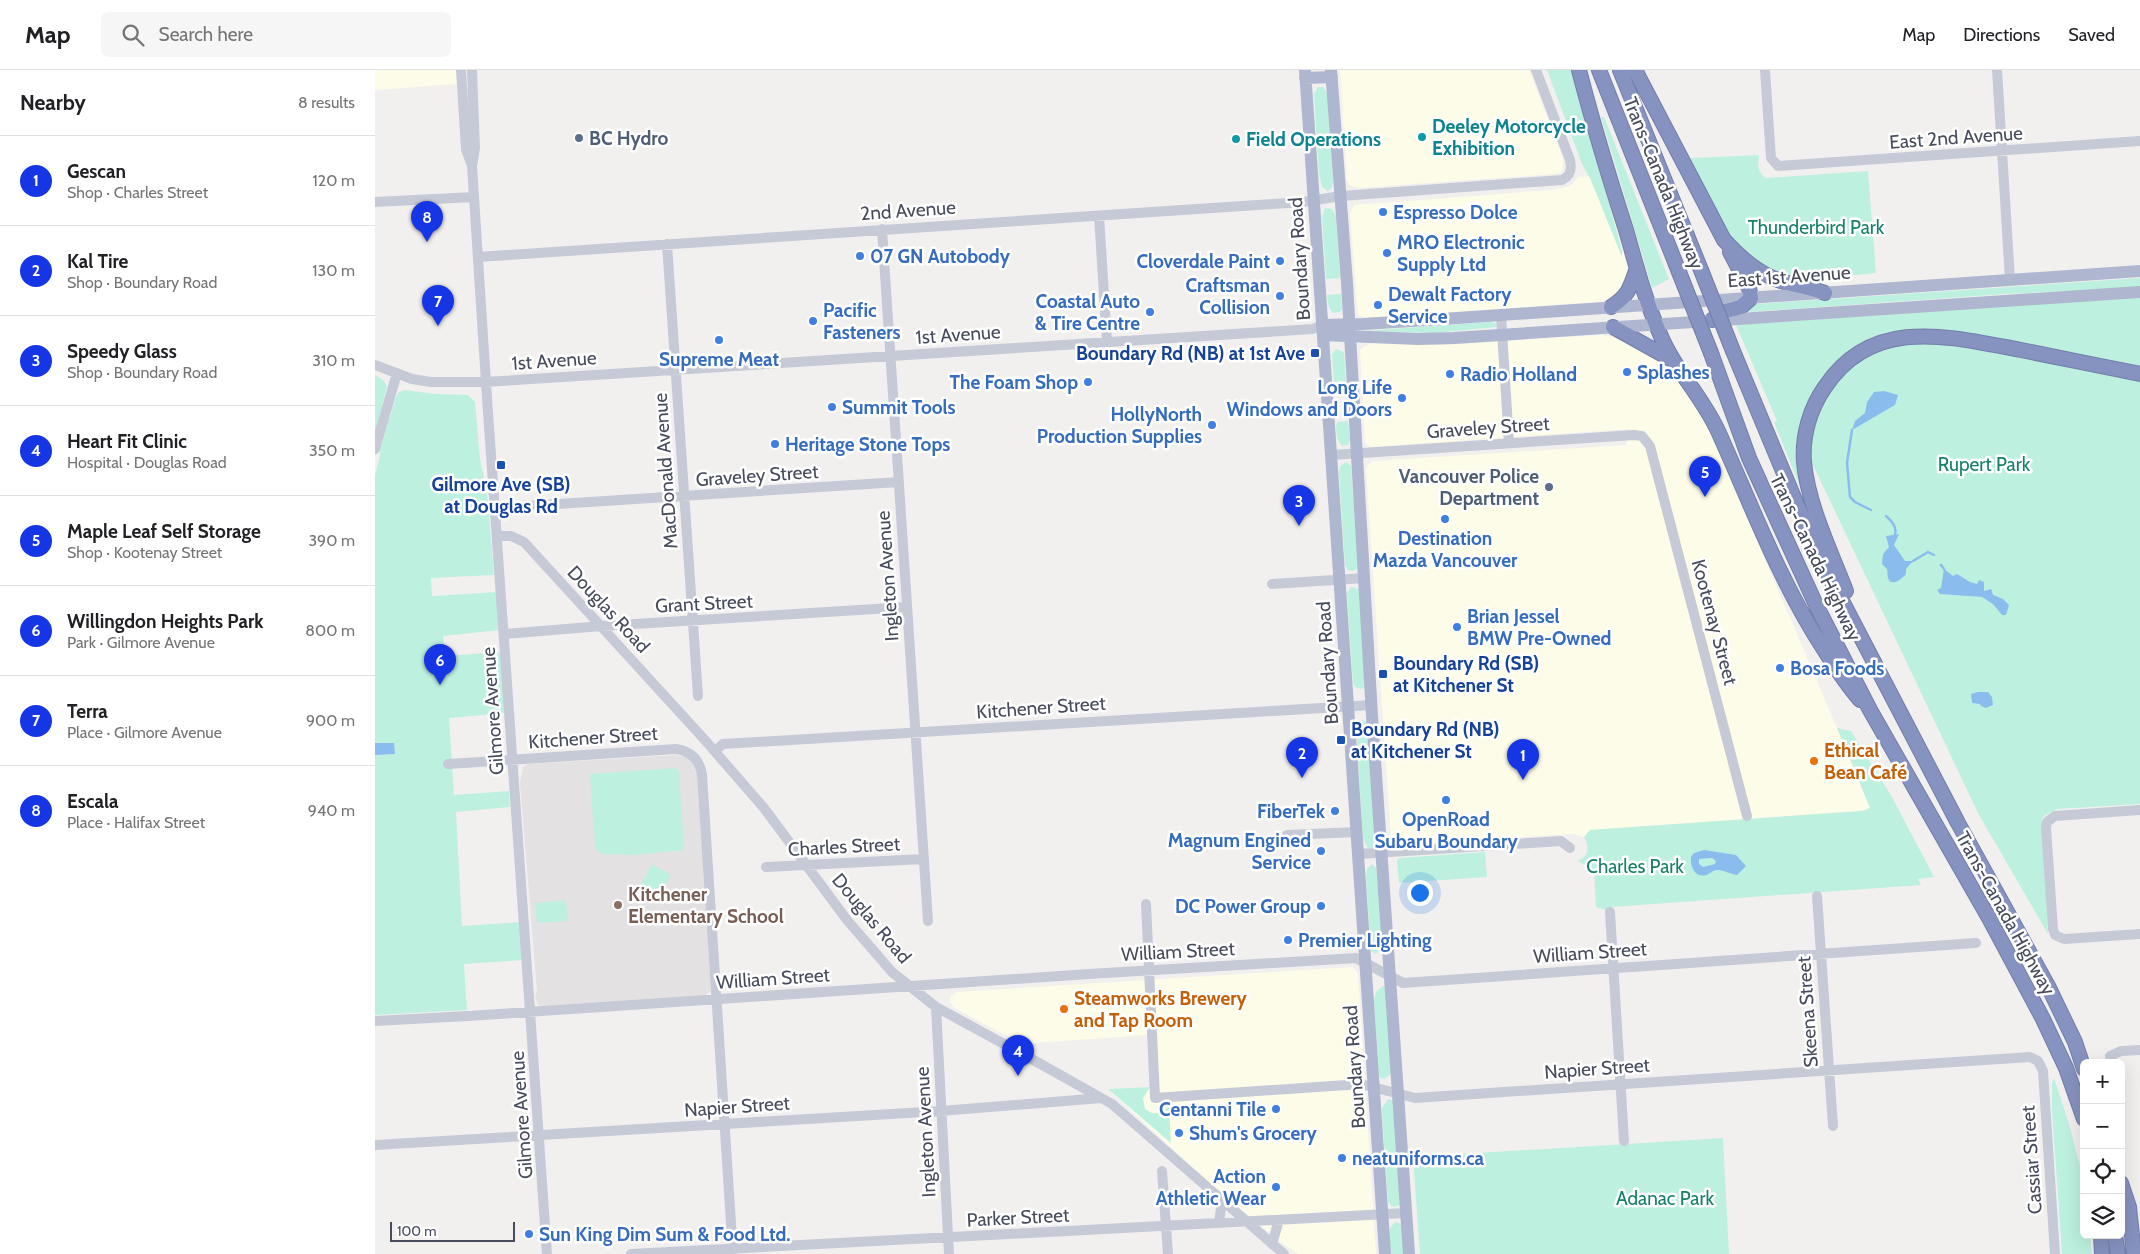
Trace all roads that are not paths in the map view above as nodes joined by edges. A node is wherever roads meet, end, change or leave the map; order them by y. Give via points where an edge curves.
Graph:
1 (461, 70) edge
2 (472, 70) edge
3 (1536, 70) edge
4 (1579, 70) edge
5 (1599, 70) edge
6 (1620, 70) edge
7 (1635, 70) edge
8 (1765, 70) edge
9 (1997, 70) edge
10 (1331, 73) edge
11 (1305, 74) edge
12 (2140, 142) edge
13 (2003, 152) junction
14 (472, 166) junction
15 (1341, 196) junction
16 (474, 197) junction
17 (1314, 201) junction
18 (375, 202) edge
19 (1099, 216) junction
20 (882, 229) junction
21 (1724, 240) junction
22 (667, 244) junction
23 (478, 257) junction
24 (1637, 267) junction
25 (2140, 271) edge
26 (2010, 280) junction
27 (2140, 292) edge
28 (1825, 293) junction
29 (1751, 298) junction
30 (1649, 305) junction
31 (1611, 307) junction
32 (1501, 315) junction
33 (1712, 320) junction
34 (1656, 324) junction
35 (1613, 327) junction
36 (1319, 330) junction
37 (1350, 330) junction
38 (1502, 335) junction
39 (1107, 342) junction
40 (891, 356) junction
41 (1674, 361) junction
42 (375, 365) edge
43 (674, 370) junction
44 (397, 373) junction
45 (2140, 374) edge
46 (485, 382) junction
47 (1645, 438) joint
48 (1509, 443) junction
49 (375, 449) edge
50 (1357, 453) junction
51 (1331, 455) junction
52 (899, 482) junction
53 (684, 497) junction
54 (527, 506) dead end
55 (497, 536) junction
56 (1365, 578) junction
57 (1339, 580) junction
58 (1272, 584) dead end
59 (907, 607) junction
60 (693, 621) junction
61 (602, 626) junction
62 (504, 634) junction
63 (1876, 664) junction
64 (698, 696) dead end
65 (1372, 705) junction
66 (1349, 706) junction
67 (1870, 710) junction
68 (916, 733) junction
69 (715, 752) junction
70 (513, 760) junction
71 (449, 764) dead end
72 (2140, 810) edge
73 (1747, 816) dead end
74 (1357, 832) junction
75 (1287, 835) dead end
76 (1570, 848) dead end
77 (1382, 852) junction
78 (1359, 854) junction
79 (924, 859) junction
80 (807, 865) junction
81 (766, 867) dead end
82 (1817, 896) dead end
83 (1146, 904) dead end
84 (1610, 912) dead end
85 (928, 921) dead end
86 (2140, 934) edge
87 (1976, 943) dead end
88 (1821, 954) junction
89 (1366, 964) junction
90 (1613, 968) junction
91 (1149, 970) junction
92 (1391, 977) junction
93 (908, 986) junction
94 (717, 999) junction
95 (936, 1007) junction
96 (531, 1012) junction
97 (375, 1020) edge
98 (2140, 1050) edge
99 (2110, 1056) dead end
100 (2081, 1059) edge
101 (2040, 1065) joint
102 (1829, 1069) junction
103 (1620, 1083) junction
104 (1375, 1088) junction
105 (1399, 1095) junction
106 (1102, 1098) junction
107 (2080, 1109) edge
108 (941, 1111) junction
109 (724, 1124) junction
110 (1833, 1126) dead end
111 (540, 1136) junction
112 (1624, 1141) dead end
113 (375, 1145) edge
114 (1162, 1172) dead end
115 (2125, 1194) edge
116 (1222, 1200) junction
117 (2129, 1207) junction
118 (1406, 1213) junction
119 (1382, 1214) junction
120 (1279, 1220) junction
121 (1245, 1222) junction
122 (1219, 1223) junction
123 (1167, 1226) junction
124 (2140, 1232) edge
125 (949, 1238) junction
126 (2101, 1239) edge
127 (2116, 1239) edge
128 (1272, 1244) junction
129 (733, 1251) edge
130 (547, 1254) edge
131 (631, 1254) edge
132 (949, 1254) edge
133 (1168, 1254) edge
134 (1284, 1254) edge
135 (1385, 1254) edge
136 (1409, 1254) edge
137 (2055, 1254) edge
138 (2102, 1254) edge
139 (2118, 1254) edge
140 (2134, 1254) edge

1 - 14 street, Gilmore Avenue via 466,149
2 - 14 street, Gilmore Avenue via 475,148
3 - 15 street via 1569,155 1571,171 1566,178 1556,182
4 - 24 highway
5 - 67 highway, Trans-Canada Highway, bridge via 1749,458 1805,581
6 - 63 highway, Trans-Canada Highway, bridge via 1817,553
7 - 21 highway
8 - 13 street, East 2nd Avenue via 1771,158 1782,167
9 - 13 street
10 - 11 main road
10 - 15 main road
11 - 17 main road, Boundary Road
12 - 13 street, East 2nd Avenue
13 - 26 street
14 - 16 street, Gilmore Avenue
15 - 17 street, 2nd Avenue
15 - 37 main road
16 - 18 street
16 - 23 street, Gilmore Avenue
17 - 19 street, 2nd Avenue
17 - 36 main road, Boundary Road
19 - 20 street, 2nd Avenue
19 - 39 street
20 - 22 street, 2nd Avenue
20 - 40 street, Ingleton Avenue
21 - 28 highway via 1759,271
21 - 29 highway
22 - 23 street, 2nd Avenue
22 - 43 street, MacDonald Avenue
23 - 46 street, Gilmore Avenue
24 - 30 highway
24 - 31 highway via 1631,288
25 - 26 main road, East 1st Avenue
26 - 28 main road, East 1st Avenue
27 - 33 main road, East 1st Avenue
28 - 29 main road, East 1st Avenue
29 - 30 main road, East 1st Avenue
29 - 33 highway
30 - 31 main road, East 1st Avenue
30 - 34 highway
31 - 32 main road, East 1st Avenue
32 - 37 main road, East 1st Avenue
32 - 38 street
33 - 34 main road, East 1st Avenue
34 - 35 main road, East 1st Avenue
34 - 41 highway
35 - 38 main road, East 1st Avenue
35 - 41 highway
36 - 37 main road, East 1st Avenue
36 - 39 street, 1st Avenue
36 - 51 main road, Boundary Road
37 - 38 main road, East 1st Avenue via 1418,339
37 - 50 main road
38 - 48 street
39 - 40 street, 1st Avenue
40 - 43 street, 1st Avenue
40 - 52 street, Ingleton Avenue
41 - 67 highway via 1702,399 1775,561 1810,627 1847,686
42 - 44 street
43 - 46 street, 1st Avenue
43 - 53 street, MacDonald Avenue
44 - 46 street via 431,382
44 - 49 street
45 - 63 highway via 1960,338 1918,335 1869,347 1836,373 1811,412 1804,462 1820,522
46 - 55 street, Gilmore Avenue
47 - 48 street, Graveley Street via 1634,435
47 - 73 street, Kootenay Street via 1650,446
48 - 50 street, Graveley Street
50 - 51 street, Graveley Street
50 - 56 main road
51 - 57 main road, Boundary Road
52 - 53 street, Graveley Street
52 - 59 street, Ingleton Avenue
53 - 54 street, Graveley Street
53 - 60 street, MacDonald Avenue
55 - 61 street, Douglas Road via 511,536 523,542
55 - 62 street, Gilmore Avenue
56 - 57 street
56 - 65 main road
57 - 58 street
57 - 66 main road, Boundary Road
59 - 60 street, Grant Street
59 - 68 street, Ingleton Avenue
60 - 61 street, Grant Street
60 - 64 street, MacDonald Avenue
61 - 62 street, Grant Street
61 - 69 street, Douglas Road
62 - 70 street, Gilmore Avenue
63 - 100 highway, Trans-Canada Highway via 1971,848 2048,986
65 - 66 street, Kitchener Street
65 - 77 main road
66 - 68 street, Kitchener Street
66 - 74 main road, Boundary Road
67 - 107 highway, Trans-Canada Highway via 2043,1019 2066,1068
68 - 69 street, Kitchener Street via 723,744
68 - 79 street, Ingleton Avenue
69 - 80 street, Douglas Road via 764,808
70 - 71 street, Kitchener Street
70 - 94 street, Kitchener Street via 676,750 693,755 700,768
70 - 96 street, Gilmore Avenue
72 - 86 street via 2055,816 2047,822 2056,936 2064,939
74 - 75 street
74 - 78 main road, Boundary Road
76 - 77 street via 1561,841
77 - 78 street
77 - 92 main road
78 - 89 main road, Boundary Road
79 - 80 street, Charles Street
79 - 85 street, Ingleton Avenue
80 - 81 street, Charles Street
80 - 93 street, Douglas Road via 847,920
82 - 88 street, Skeena Street
83 - 91 street
84 - 90 street
87 - 88 street, William Street
88 - 90 street, William Street
88 - 102 street, Skeena Street
89 - 91 street, William Street via 1356,958
89 - 92 street, William Street
89 - 104 main road, Boundary Road
90 - 92 street, William Street via 1403,983
90 - 103 street
91 - 93 street, William Street
91 - 104 street, Napier Street via 1155,1098 1361,1084
92 - 105 main road
93 - 94 street, William Street
93 - 95 street, Douglas Road
94 - 96 street, William Street
94 - 109 street
95 - 106 street, Douglas Road
95 - 108 street, Ingleton Avenue
96 - 97 street, William Street
96 - 111 street, Gilmore Avenue
98 - 99 street via 2121,1051
101 - 102 street, Napier Street via 2034,1058 2025,1056
101 - 137 street, Cassiar Street via 2043,1071
102 - 103 street, Napier Street
102 - 110 street, Skeena Street
103 - 105 street, Napier Street via 1415,1098
103 - 112 street
104 - 105 street, Napier Street
104 - 119 main road, Boundary Road
105 - 118 main road
106 - 108 street, Napier Street
106 - 116 street, Douglas Road
108 - 109 street, Napier Street
108 - 125 street, Ingleton Avenue
109 - 111 street, Napier Street
109 - 129 street
111 - 113 street, Napier Street
111 - 130 street, Gilmore Avenue
114 - 123 street
115 - 117 highway
116 - 121 street, Douglas Road
116 - 122 street
117 - 124 highway
117 - 140 highway
118 - 119 street, Parker Street
118 - 136 main road
119 - 120 street, Parker Street
119 - 135 main road, Boundary Road
120 - 121 street, Parker Street
120 - 128 street
121 - 122 street, Parker Street
121 - 128 street, Douglas Road
122 - 123 street, Parker Street
123 - 125 street, Parker Street
123 - 133 street
125 - 129 street, Parker Street
125 - 132 street, Ingleton Avenue
126 - 138 highway
127 - 139 highway
128 - 134 street, Douglas Road
129 - 131 street, Parker Street

